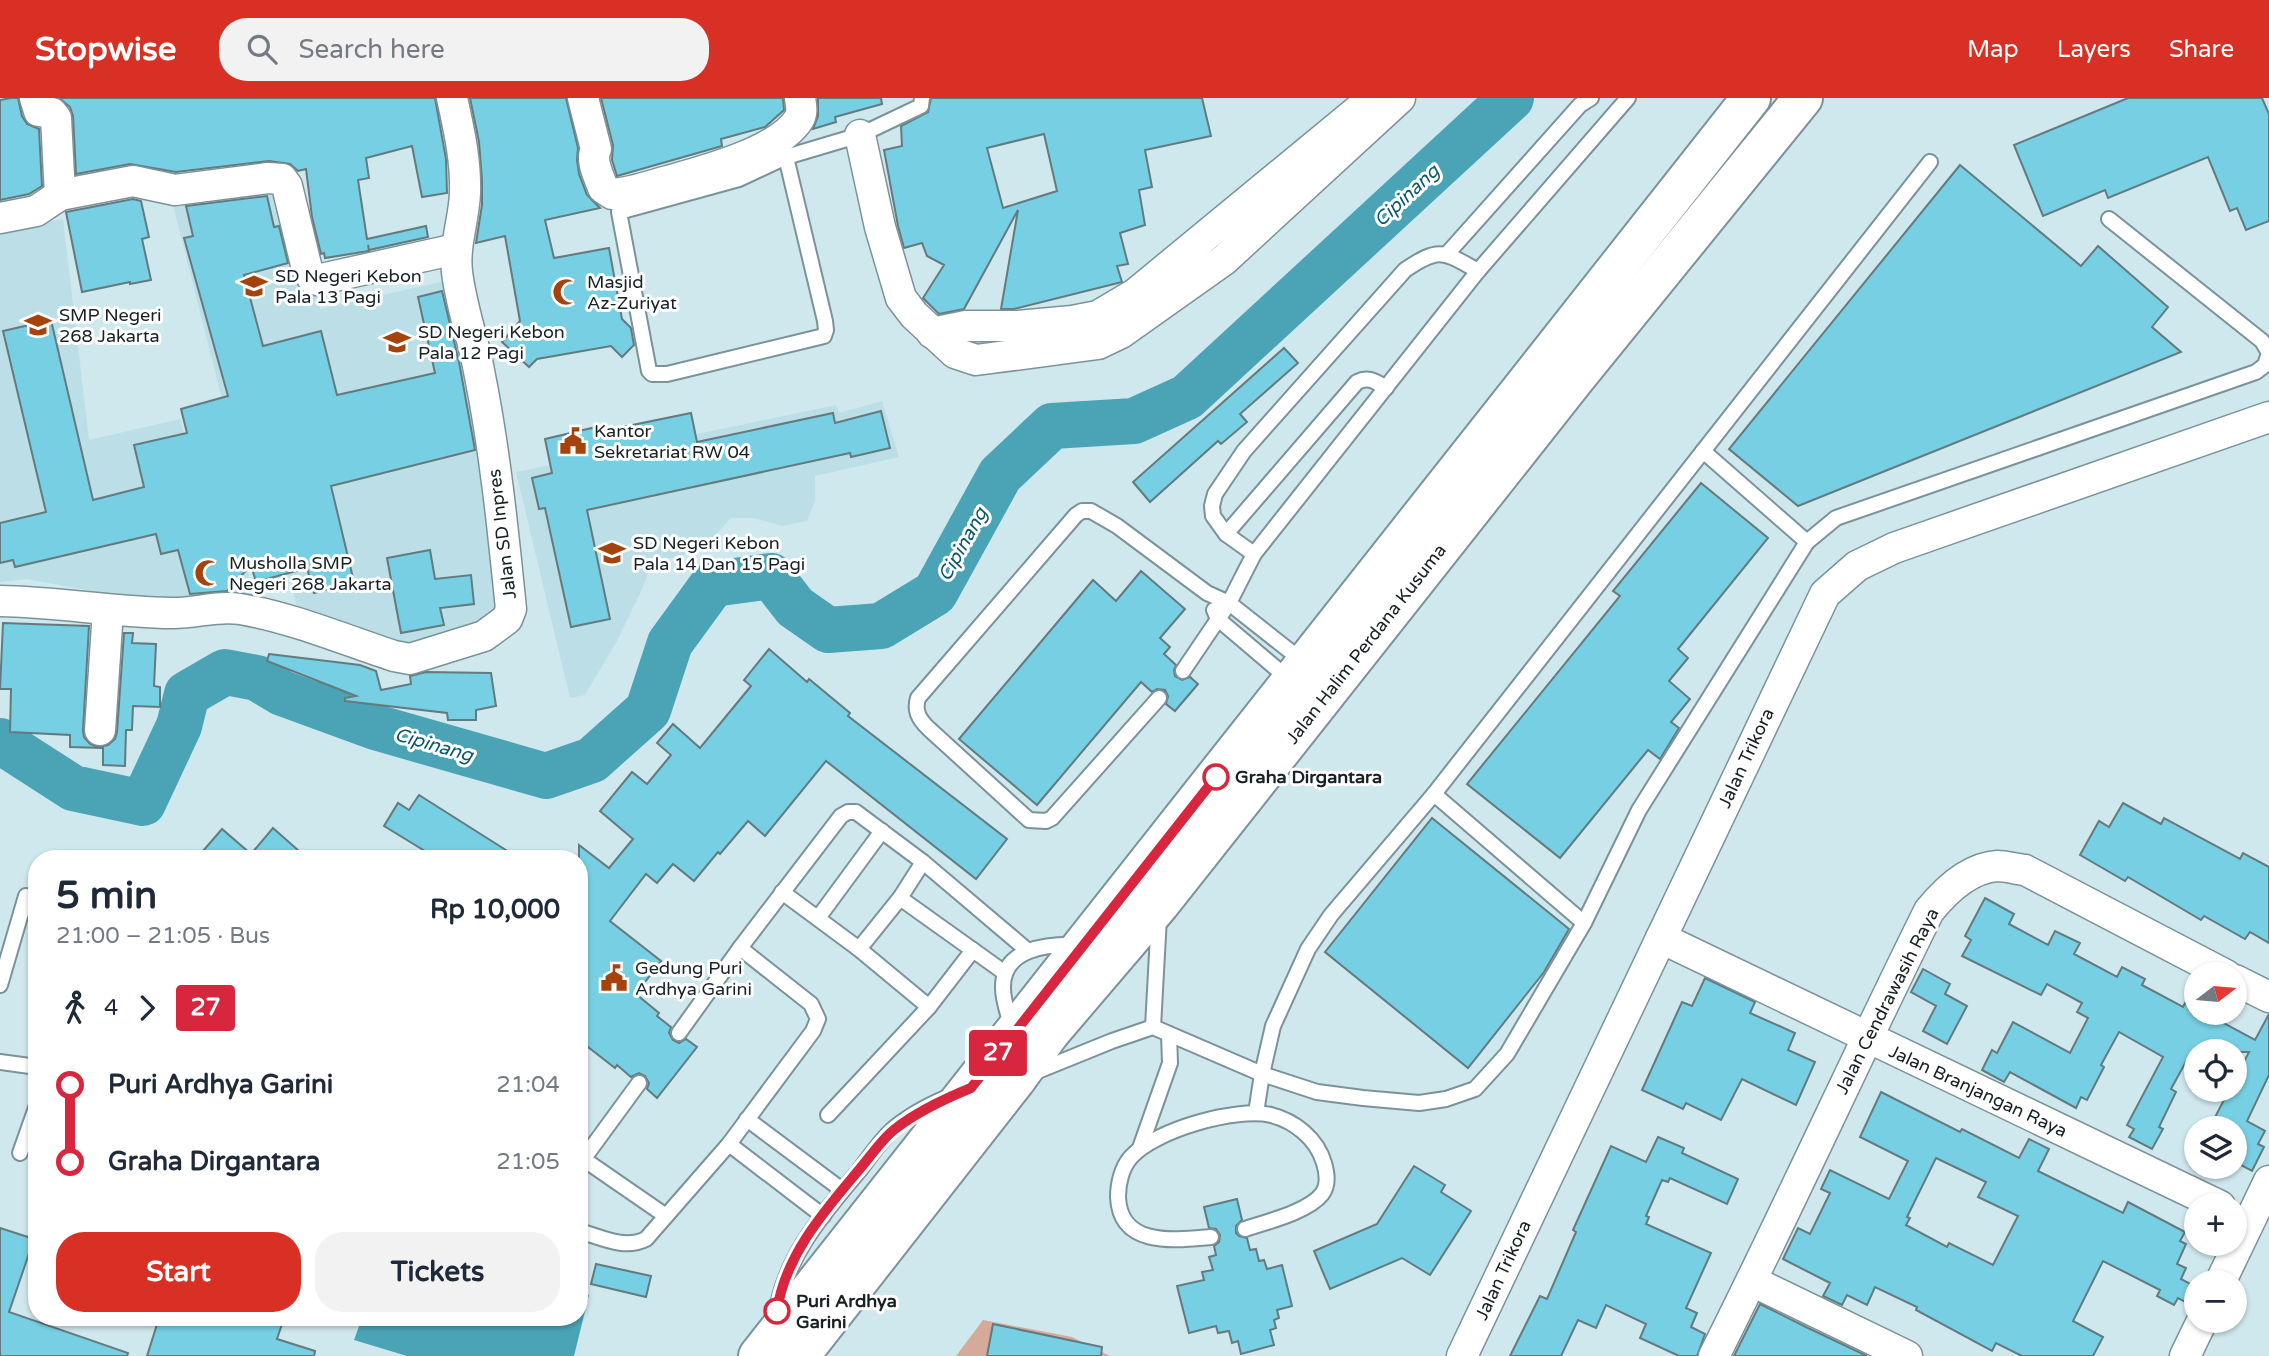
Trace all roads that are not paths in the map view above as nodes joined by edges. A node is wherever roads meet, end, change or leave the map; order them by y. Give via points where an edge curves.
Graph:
1 (35, 98) edge
2 (452, 98) edge
3 (583, 98) edge
4 (800, 98) edge
5 (922, 98) edge
6 (1373, 98) edge
7 (1400, 98) edge
8 (1591, 98) edge
9 (1628, 98) edge
10 (1751, 98) edge
11 (1803, 98) edge
12 (860, 135) junction
13 (786, 157) junction
14 (1930, 162) dead end
15 (60, 195) junction
16 (0, 218) edge
17 (2109, 219) dead end
18 (456, 249) junction
19 (1447, 254) junction
20 (1478, 271) junction
21 (932, 333) junction
22 (1386, 388) junction
23 (2269, 417) edge
24 (1703, 451) junction
25 (1226, 534) junction
26 (1807, 542) junction
27 (1254, 554) junction
28 (1207, 593) junction
29 (0, 601) edge
30 (1229, 603) junction
31 (108, 610) junction
32 (1218, 619) junction
33 (1182, 671) dead end
34 (1298, 672) junction
35 (1159, 698) dead end
36 (100, 730) dead end
37 (1434, 794) junction
38 (882, 831) junction
39 (923, 862) junction
40 (782, 892) junction
41 (26, 896) dead end
42 (900, 898) junction
43 (1160, 904) junction
44 (818, 918) junction
45 (1584, 923) junction
46 (1661, 938) junction
47 (1083, 945) junction
48 (740, 948) junction
49 (859, 949) junction
50 (973, 950) junction
51 (1027, 950) junction
52 (2201, 962) edge
53 (1005, 973) junction
54 (0, 985) edge
55 (2247, 985) edge
56 (2269, 997) edge
57 (929, 1007) junction
58 (1153, 1027) junction
59 (679, 1033) dead end
60 (1014, 1033) junction
61 (1169, 1034) junction
62 (1866, 1038) junction
63 (0, 1062) edge
64 (28, 1066) edge
65 (1262, 1073) junction
66 (1016, 1080) junction
67 (639, 1083) dead end
68 (971, 1088) junction
69 (1256, 1113) junction
70 (828, 1115) dead end
71 (747, 1119) junction
72 (28, 1130) edge
73 (729, 1144) junction
74 (1140, 1148) junction
75 (588, 1151) edge
76 (20, 1153) dead end
77 (588, 1165) edge
78 (2269, 1181) edge
79 (842, 1190) junction
80 (2193, 1193) edge
81 (666, 1216) junction
82 (823, 1216) junction
83 (2251, 1221) edge
84 (1245, 1229) dead end
85 (588, 1234) edge
86 (1211, 1237) dead end
87 (2226, 1270) edge
88 (1752, 1281) junction
89 (2196, 1333) edge
90 (777, 1350) edge
91 (1462, 1356) edge
92 (1714, 1356) edge
93 (1907, 1356) edge
94 (2185, 1356) edge

1 - 15 street via 39,111 56,118
2 - 18 street, Jalan SD Inpres via 464,153 465,195
3 - 4 street via 596,149 595,166 603,188 612,194 751,153 796,123 802,113
5 - 12 lane via 921,106 910,113
6 - 21 street via 1135,294 1098,316
7 - 21 street via 1224,260 1121,333 1098,344 976,360 955,353
8 - 19 lane
9 - 20 lane
10 - 34 street, Jalan Halim Perdana Kusuma
11 - 43 street, Jalan Halim Perdana Kusuma
12 - 13 lane
12 - 21 street via 901,298
13 - 13 lane via 825,321 824,336 652,374 619,212 739,179
14 - 24 lane
15 - 16 street via 36,211
15 - 18 street via 133,181 175,190 282,179 288,186 309,275 317,280
17 - 26 lane via 2262,341 2269,353 2265,365 2256,372 1836,518
18 - 31 street, Jalan SD Inpres via 460,295 479,370 500,502 511,609 507,619 484,636 410,659 236,608 174,614
19 - 20 lane
19 - 25 lane via 1425,257 1405,270 1244,451 1214,494 1213,516
20 - 22 lane
22 - 25 lane via 1371,379 1357,382
22 - 27 lane
23 - 46 street, Jalan Trikora via 1894,548 1857,566 1825,594
24 - 26 lane
24 - 37 lane
25 - 27 lane
26 - 45 lane via 1639,810
27 - 30 lane
28 - 30 lane
28 - 32 lane
28 - 35 lane via 1117,526 1091,511 1082,512 944,667 916,705 918,717 928,728 1029,820 1038,821 1052,818
29 - 31 street, Jalan SD Inpres
30 - 32 lane
30 - 34 lane
31 - 36 street
32 - 33 lane
32 - 34 lane
34 - 47 street, Jalan Halim Perdana Kusuma
37 - 45 lane
37 - 65 lane via 1331,915 1308,949 1273,1027
38 - 39 lane
38 - 40 lane via 856,812 841,816
38 - 44 lane
39 - 42 lane
39 - 51 lane
40 - 44 lane
40 - 48 lane
41 - 54 lane
42 - 49 lane
42 - 50 lane
43 - 58 lane
43 - 66 street, Jalan Halim Perdana Kusuma
44 - 49 lane
45 - 65 lane via 1507,1054 1475,1089 1419,1103 1317,1092
46 - 62 street, Jalan Branjangan Raya
46 - 91 street, Jalan Trikora
47 - 51 lane
47 - 60 street, Jalan Halim Perdana Kusuma
48 - 59 lane
48 - 71 lane via 811,1004 818,1019
49 - 57 lane
50 - 53 lane
50 - 57 lane
51 - 53 lane
52 - 62 street, Jalan Cendrawasih Raya via 2025,870 1997,866 1964,878 1929,911
53 - 60 lane via 1005,1003
55 - 56 street
57 - 70 lane
58 - 61 lane
58 - 66 lane
60 - 68 street, Jalan Halim Perdana Kusuma
61 - 65 lane
61 - 74 lane via 1170,1063
62 - 80 street, Jalan Branjangan Raya
62 - 88 street, Jalan Cendrawasih Raya
63 - 64 lane
65 - 69 lane
66 - 90 street, Jalan Halim Perdana Kusuma
67 - 75 lane
68 - 79 lane via 939,1101 891,1131
68 - 90 street, Jalan Halim Perdana Kusuma
69 - 74 lane via 1188,1125 1165,1132
69 - 84 lane via 1303,1131 1321,1155 1327,1176 1322,1194 1313,1201
71 - 73 lane
71 - 79 lane
72 - 76 lane
73 - 81 lane
73 - 82 lane
74 - 86 lane via 1129,1158 1118,1194 1119,1208 1131,1227 1139,1235 1157,1238
77 - 81 lane
78 - 83 street
79 - 82 lane
81 - 85 lane via 639,1242
82 - 90 lane via 792,1260 779,1293
83 - 87 street
88 - 92 street, Jalan Cendrawasih Raya
88 - 93 street
89 - 94 street

